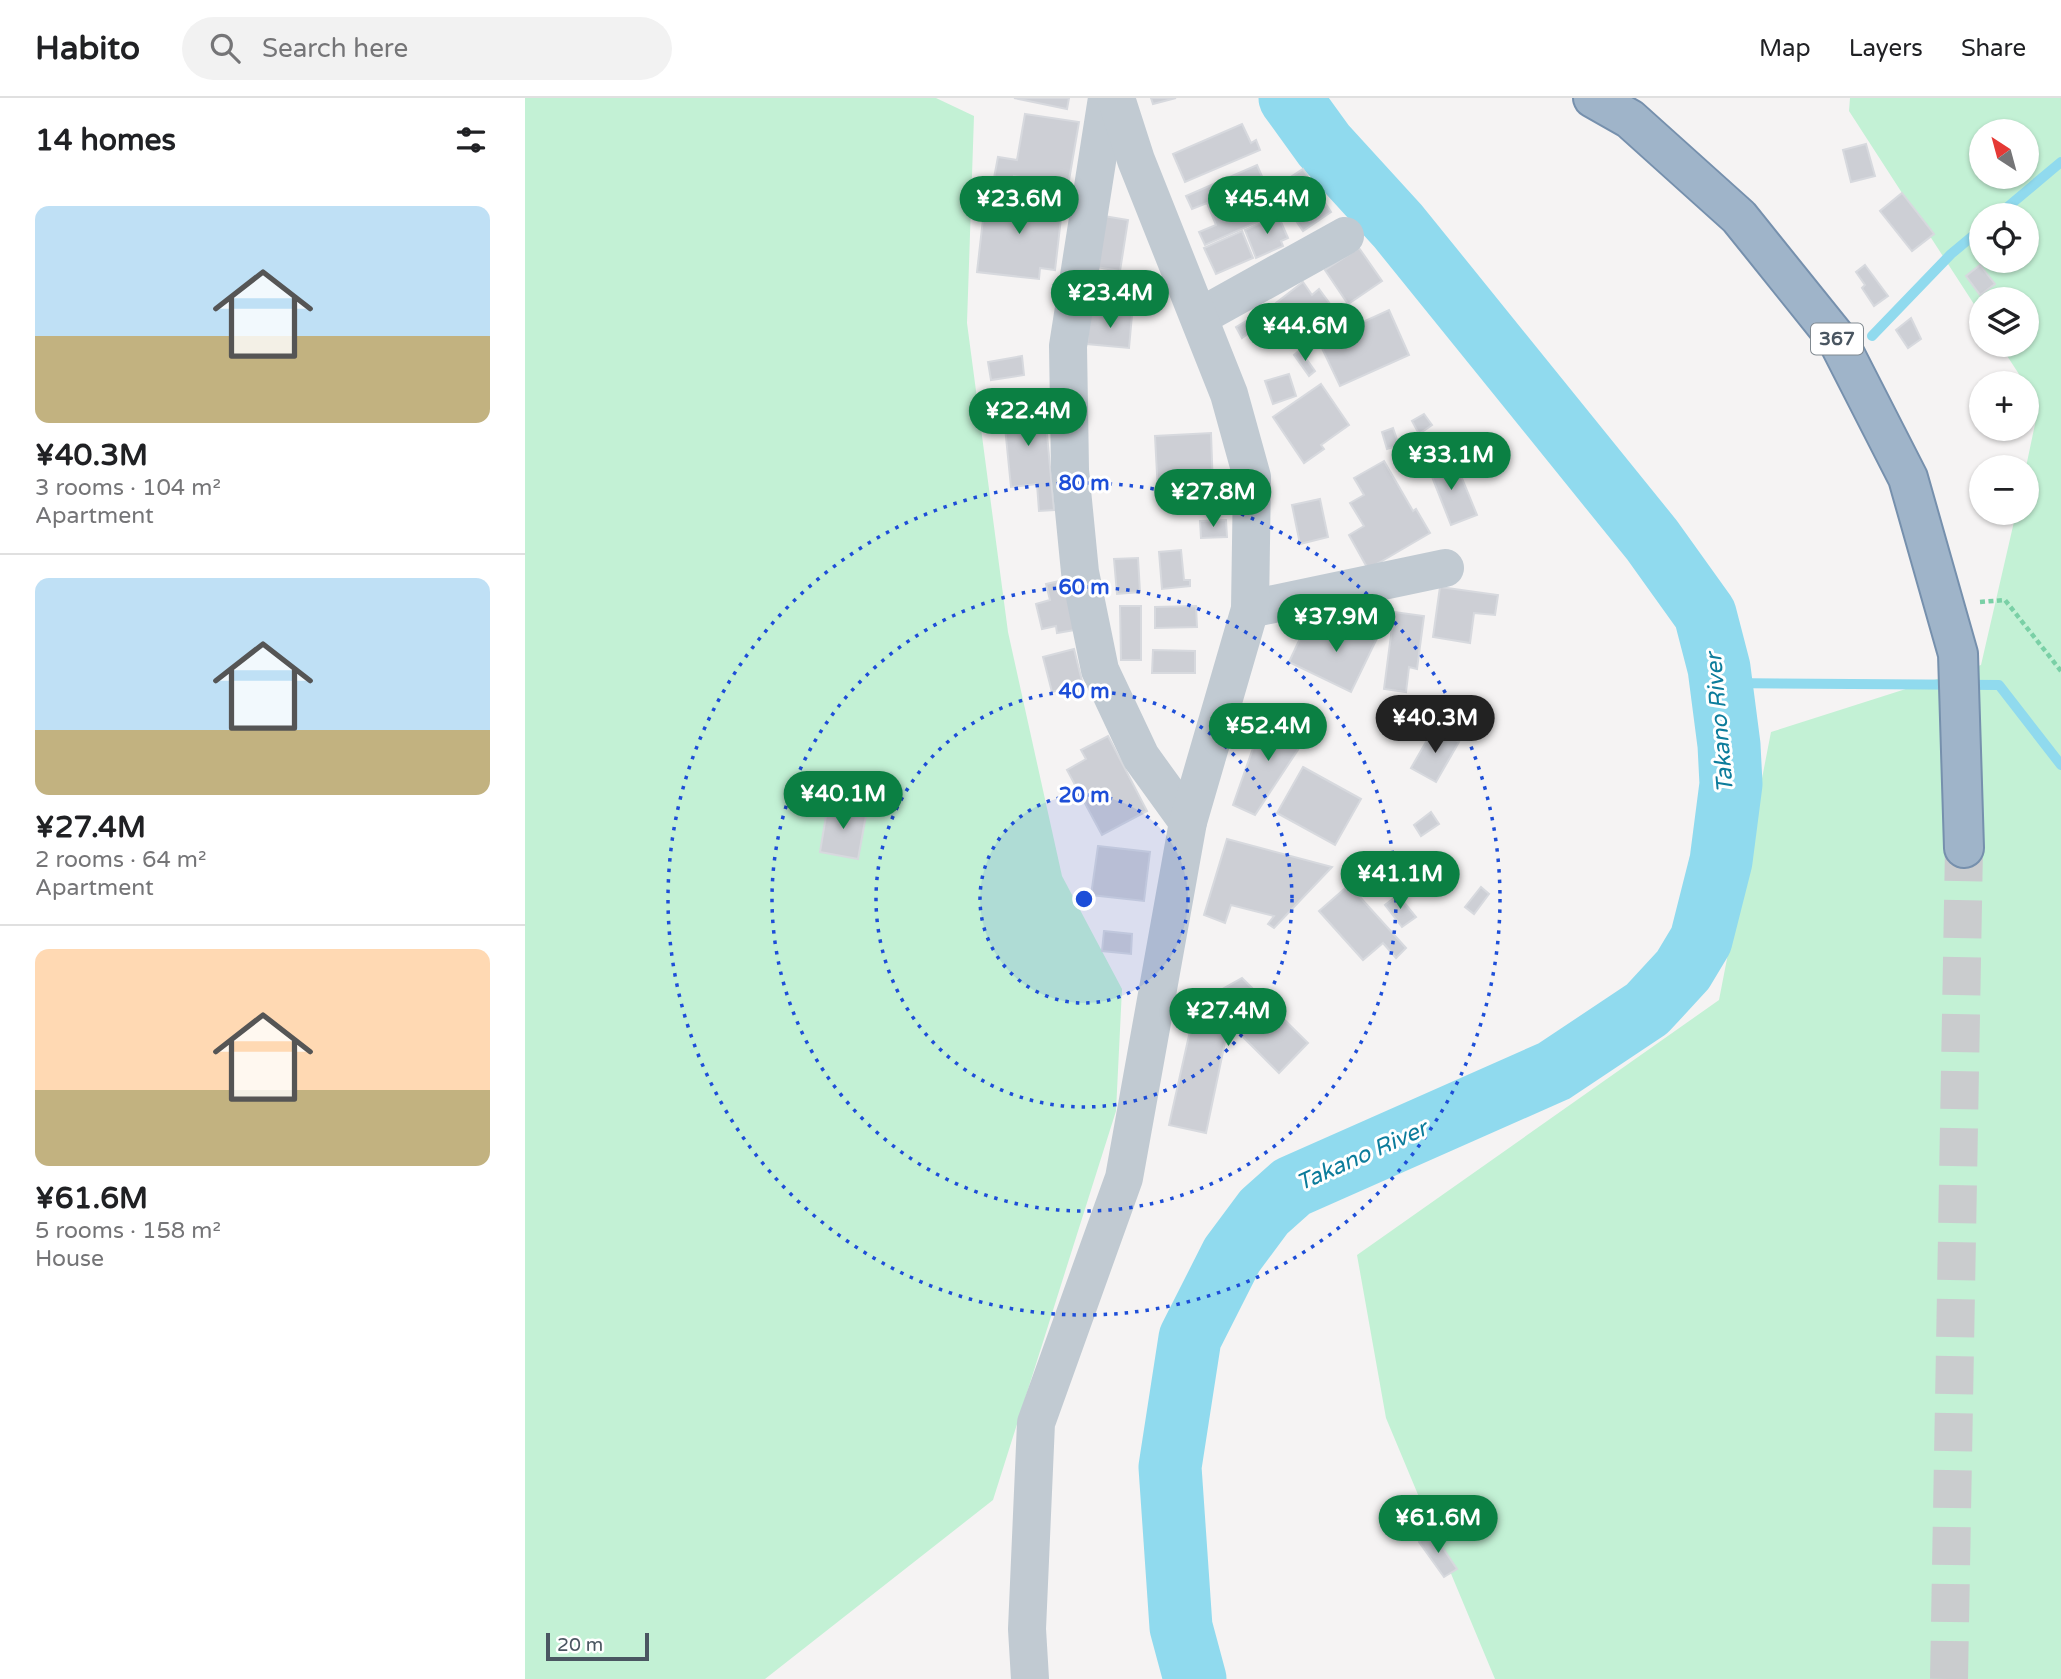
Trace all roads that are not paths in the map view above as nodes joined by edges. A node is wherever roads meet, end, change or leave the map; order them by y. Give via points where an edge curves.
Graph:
1 (1107, 98) edge
2 (1115, 98) edge
3 (1593, 98) edge
4 (1345, 236) dead end
5 (1201, 316) junction
6 (1445, 568) dead end
7 (1249, 609) junction
8 (1188, 822) junction
9 (1964, 848) tunnel mouth
10 (1030, 1679) edge

1 - 8 street via 1068,346 1070,470 1080,572 1100,670 1141,757
2 - 5 street
3 - 9 highway, 367 via 1630,119 1739,217 1837,339 1908,478 1958,661
4 - 5 street
5 - 7 street via 1252,477
6 - 7 street
7 - 8 street
8 - 10 street via 1124,1178 1035,1423 1027,1629

